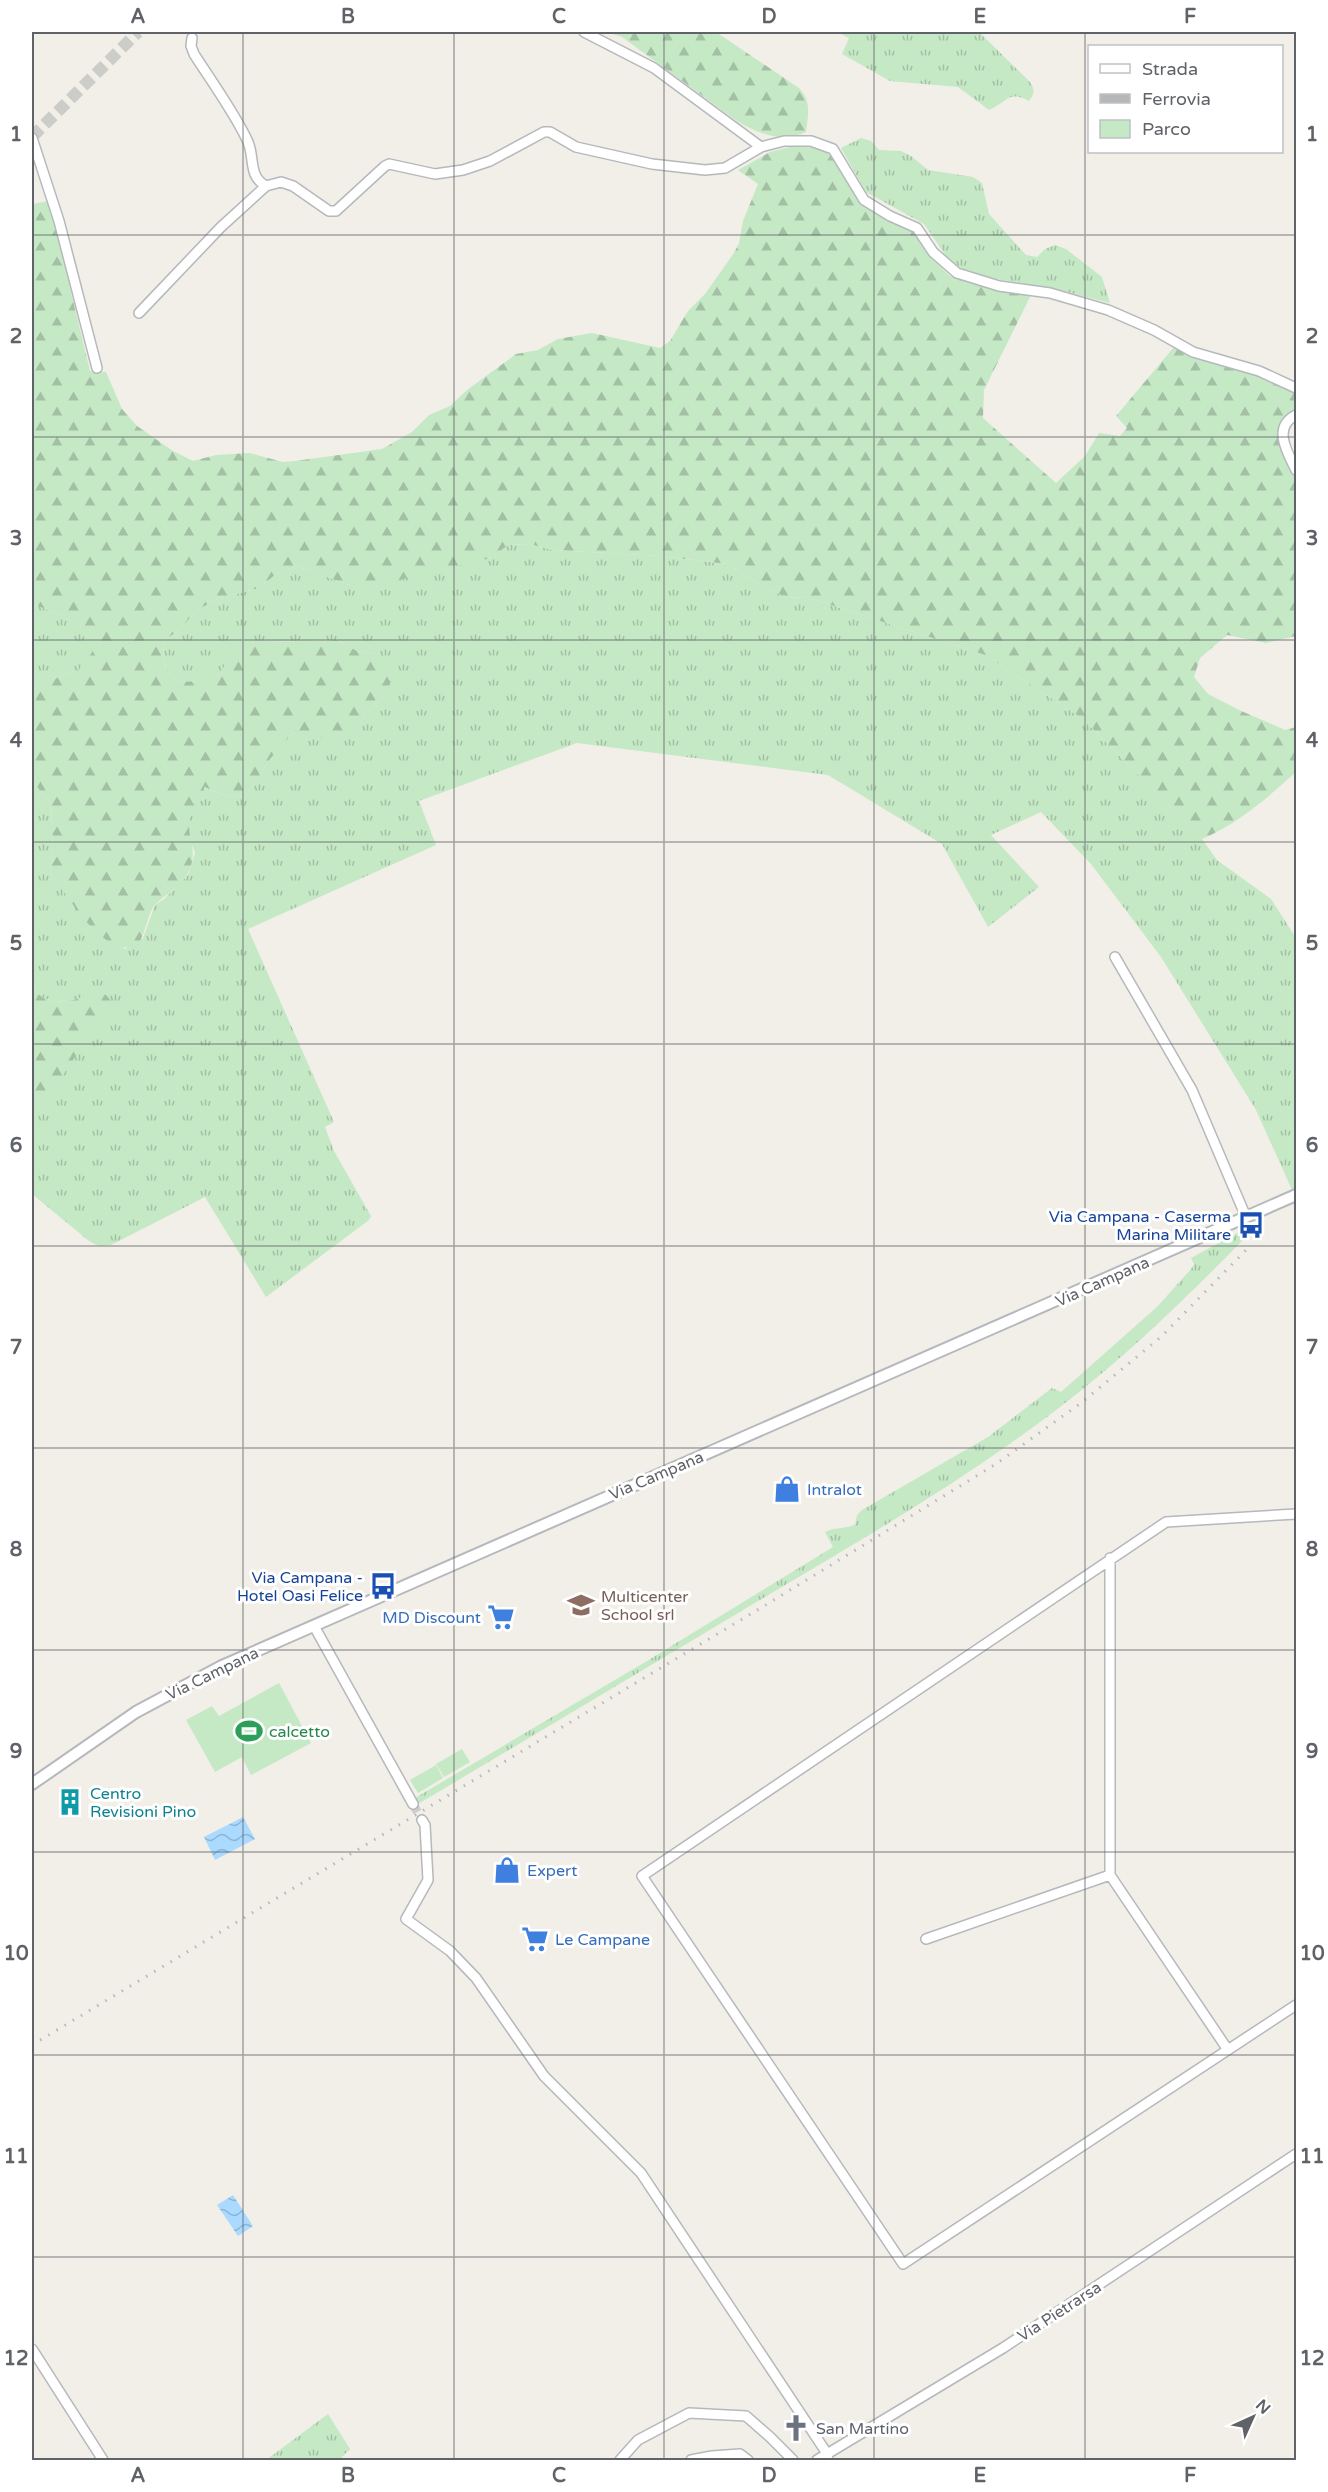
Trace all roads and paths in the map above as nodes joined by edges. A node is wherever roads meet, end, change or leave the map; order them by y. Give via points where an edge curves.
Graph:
1 (584, 32) edge
2 (192, 38) dead end
3 (32, 138) edge
4 (761, 147) junction
5 (266, 186) junction
6 (139, 314) dead end
7 (97, 368) dead end
8 (1296, 388) edge
9 (1296, 415) edge
10 (1296, 470) edge
11 (1115, 957) dead end
12 (1296, 1195) edge
13 (1246, 1217) junction
14 (1296, 1514) edge
15 (1110, 1558) junction
16 (314, 1626) junction
17 (32, 1784) edge
18 (412, 1804) tunnel mouth
19 (422, 1820) tunnel mouth
20 (1110, 1875) junction
21 (926, 1940) dead end
22 (1296, 2005) edge
23 (1228, 2050) junction
24 (1296, 2154) edge
25 (32, 2349) edge
26 (828, 2455) junction
27 (103, 2460) edge
28 (620, 2460) edge
29 (691, 2460) edge
30 (748, 2460) edge
31 (793, 2460) edge
32 (817, 2460) edge

1 - 4 street via 654,68
2 - 5 street via 194,54 246,138 256,180
3 - 7 street via 59,221
4 - 5 street via 725,168 684,169 576,147 544,132 490,161 463,170 435,174 389,164 336,211 324,208 293,186 281,182
4 - 8 street via 784,141 811,141 833,149 864,200 917,228 933,252 957,273 1108,310 1193,352 1259,371
5 - 6 street via 221,226
9 - 10 street via 1285,422 1282,430
11 - 13 street via 1192,1090
12 - 13 street, Via Campana
13 - 16 street, Via Campana
14 - 15 street via 1166,1522
15 - 20 street
15 - 23 street via 642,1876 903,2264
16 - 17 street, Via Campana via 222,1666 153,1703
16 - 18 street
19 - 26 street via 428,1880 406,1919 463,1963 544,2076 641,2173
20 - 21 street
20 - 23 street
22 - 23 street
24 - 26 street, Via Pietrarsa via 1003,2348
25 - 27 street
26 - 32 street, Via Pietrarsa
28 - 31 street via 638,2440 690,2414 746,2416
29 - 30 street via 740,2454

